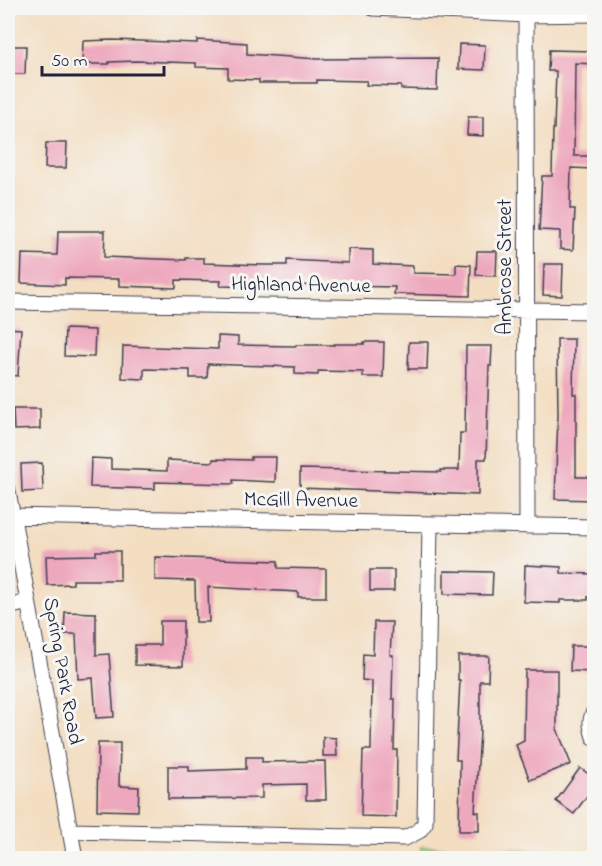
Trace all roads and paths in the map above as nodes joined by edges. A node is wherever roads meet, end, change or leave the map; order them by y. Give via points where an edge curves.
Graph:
1 (373, 8) edge
2 (526, 11) edge
3 (594, 14) edge
4 (8, 302) edge
5 (594, 311) edge
6 (527, 312) junction
7 (8, 491) edge
8 (10, 516) edge
9 (430, 524) junction
10 (527, 526) junction
11 (594, 527) edge
12 (28, 602) junction
13 (8, 607) edge
14 (594, 712) edge
15 (594, 737) edge
16 (69, 831) junction
17 (75, 858) edge

1 - 2 street
2 - 3 street
2 - 6 street, Ambrose Street
4 - 6 street, Highland Avenue
5 - 6 street, Highland Avenue
6 - 10 street, Ambrose Street
7 - 8 street, Spring Park Road
8 - 9 street, McGill Avenue
8 - 12 street, Spring Park Road
9 - 10 street, McGill Avenue
9 - 16 street via 425,823 419,831 405,838
10 - 11 street, McGill Avenue
12 - 13 street
12 - 16 street, Spring Park Road
14 - 15 street
16 - 17 street, Spring Park Road

